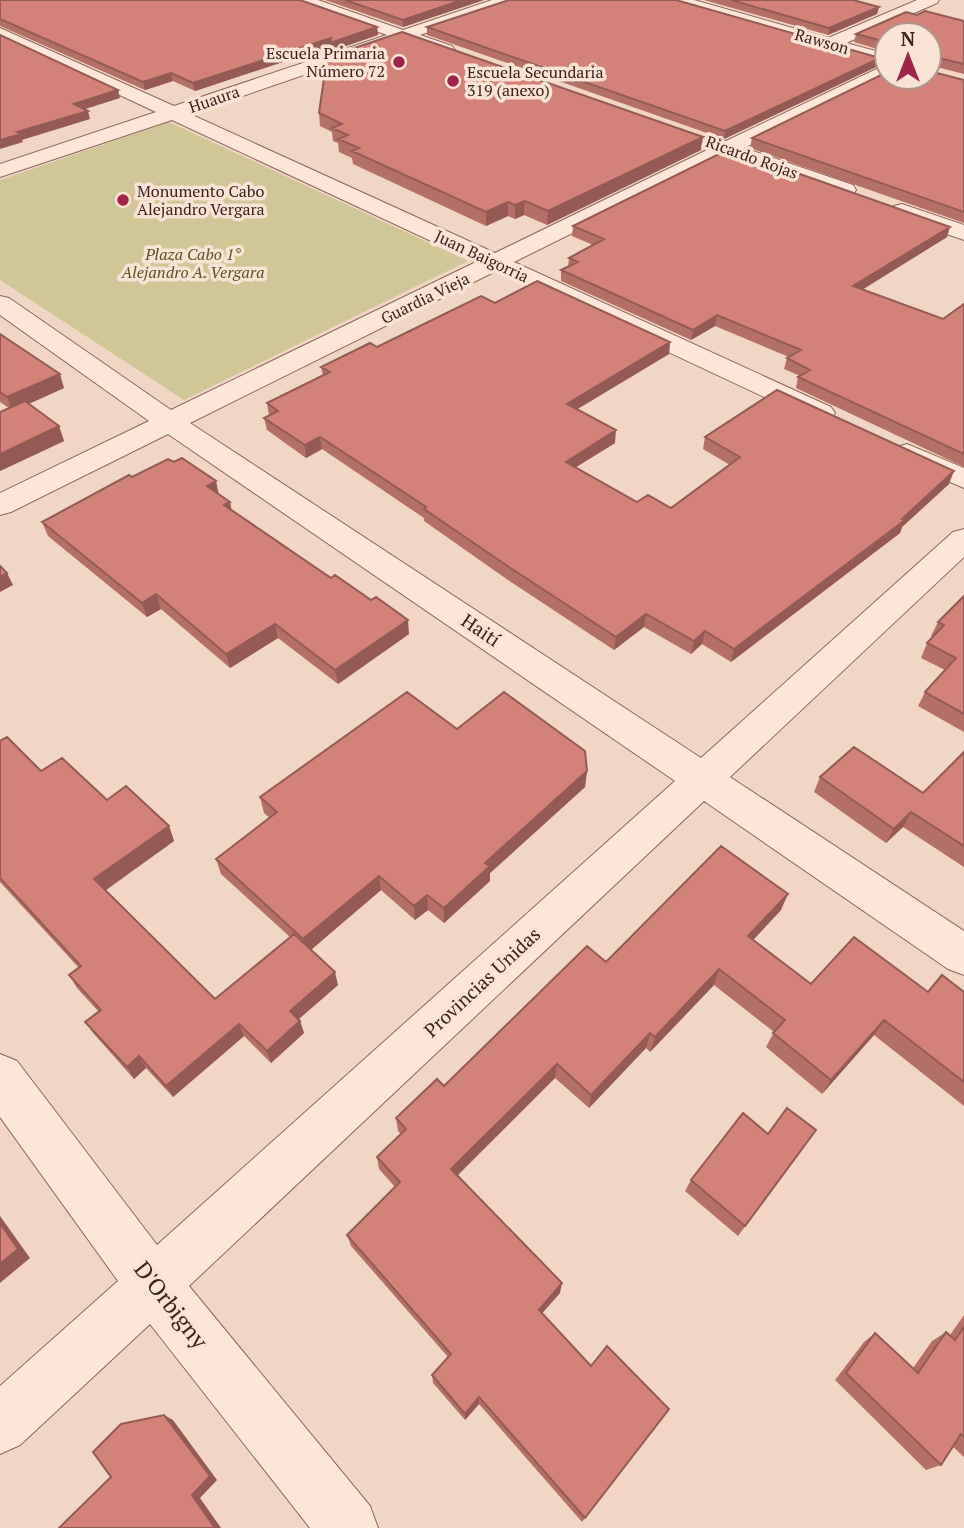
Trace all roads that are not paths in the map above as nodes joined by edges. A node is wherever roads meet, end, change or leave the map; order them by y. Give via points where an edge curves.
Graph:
1 (302, 0) edge
2 (508, 0) edge
3 (676, 0) edge
4 (931, 0) edge
5 (0, 33) edge
6 (403, 35) junction
7 (831, 43) junction
8 (873, 56) edge
9 (468, 58) edge
10 (873, 77) edge
11 (173, 113) junction
12 (702, 139) edge
13 (728, 148) junction
14 (0, 171) edge
15 (859, 195) edge
16 (885, 205) edge
17 (964, 233) edge
18 (497, 263) junction
19 (0, 303) edge
20 (170, 422) junction
21 (850, 427) edge
22 (888, 444) edge
23 (964, 479) edge
24 (0, 505) edge
25 (964, 539) edge
26 (704, 778) junction
27 (964, 955) edge
28 (0, 1077) edge
29 (153, 1284) junction
30 (0, 1425) edge
31 (348, 1528) edge

1 - 6 street
2 - 6 street, Huaura
3 - 7 street, Rawson
4 - 7 street
5 - 11 street, Juan Baigorria
6 - 9 street
6 - 11 street, Huaura
7 - 8 street, Rawson
10 - 13 street, Guardia Vieja
11 - 14 street, Huaura
11 - 18 street, Juan Baigorria
12 - 13 street, Ricardo Rojas
13 - 15 street, Ricardo Rojas
13 - 18 street, Guardia Vieja
16 - 17 street
18 - 20 street, Guardia Vieja
18 - 21 street, Juan Baigorria
19 - 20 street, Haití
20 - 24 street, Guardia Vieja
20 - 26 street, Haití
22 - 23 street
25 - 26 street, Provincias Unidas
26 - 27 street, Haití
26 - 29 street, Provincias Unidas
28 - 29 street, D'Orbigny
29 - 30 street, Provincias Unidas
29 - 31 street, D'Orbigny

